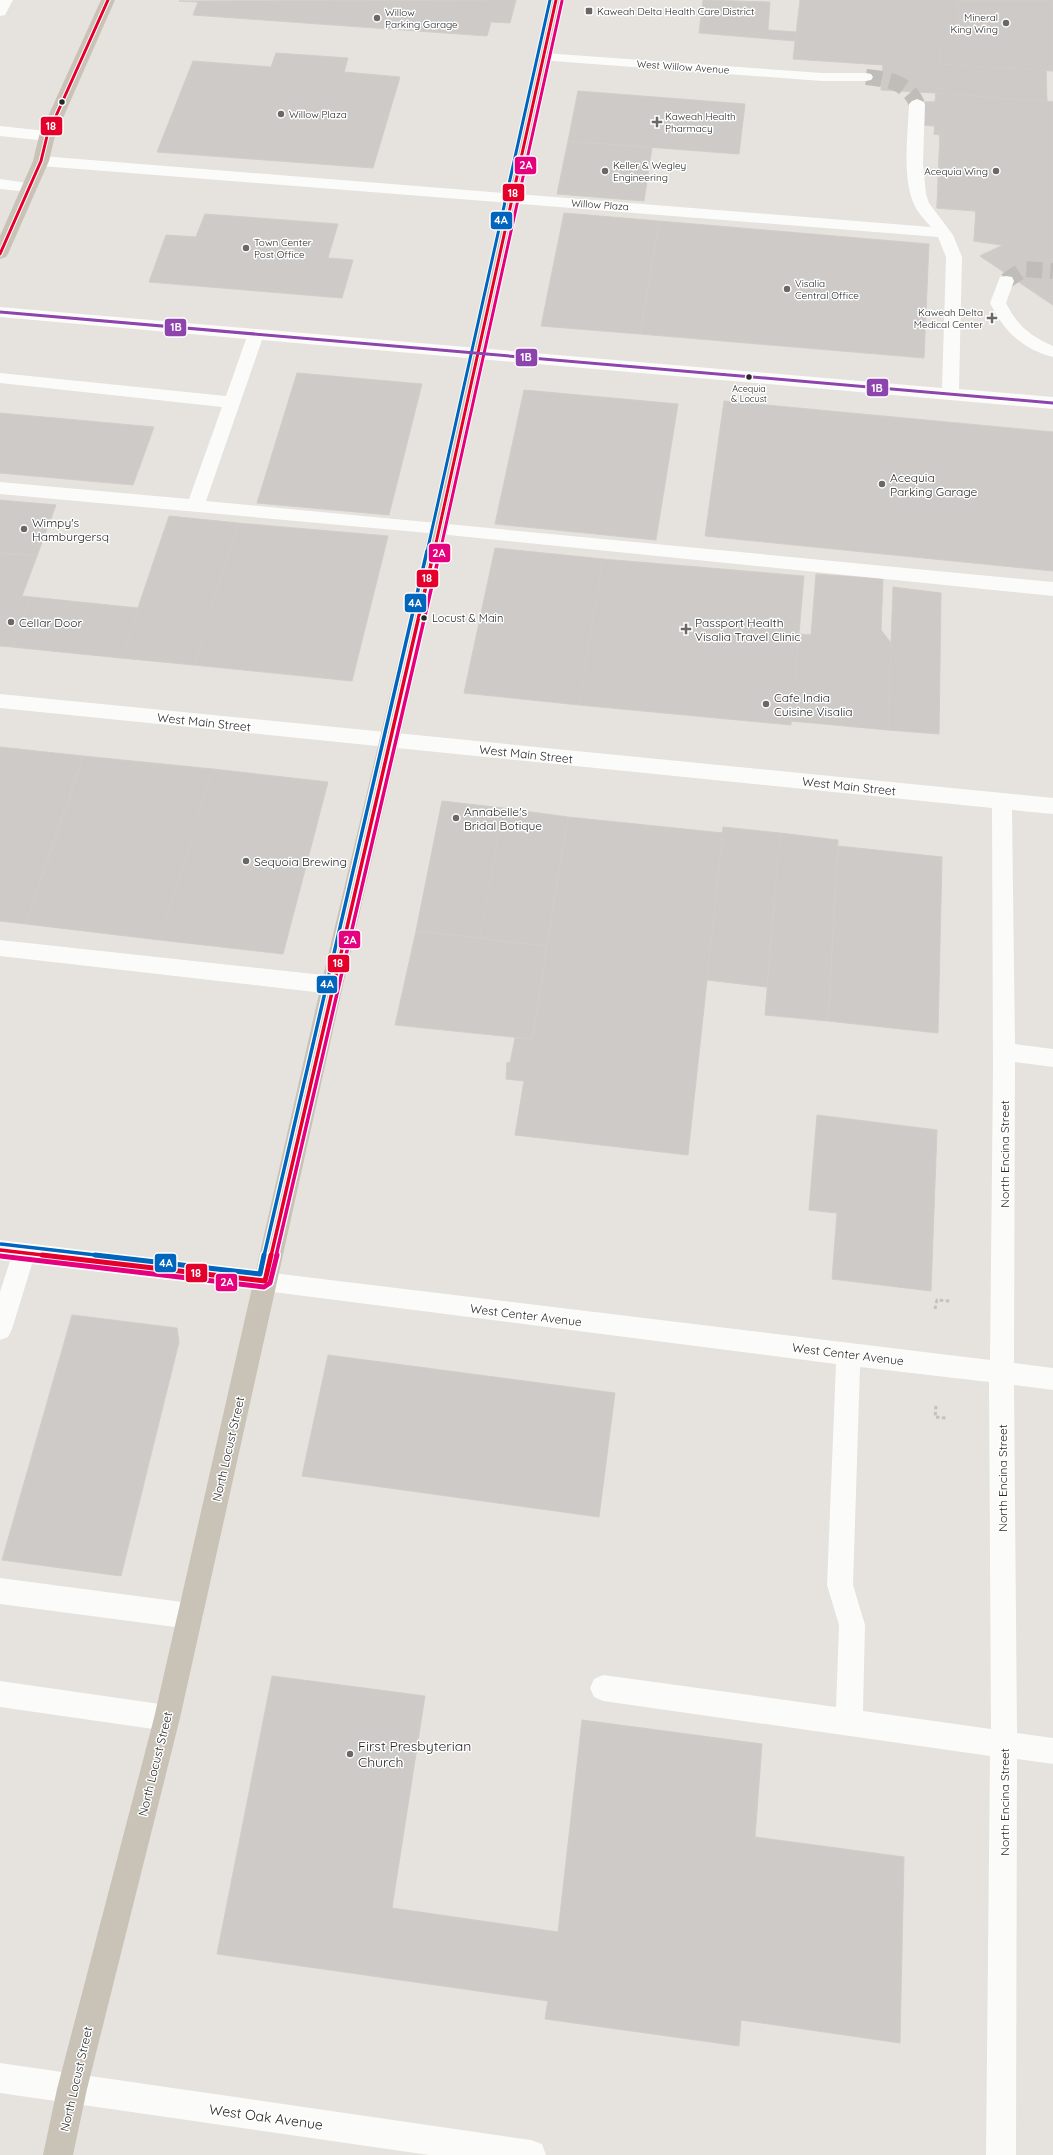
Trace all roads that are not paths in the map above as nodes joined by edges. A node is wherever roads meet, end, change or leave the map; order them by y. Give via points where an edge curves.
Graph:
1 (6, 0) edge
2 (108, 0) edge
3 (556, 0) edge
4 (0, 12) edge
5 (544, 57) junction
6 (866, 77) tunnel mouth
7 (917, 104) tunnel mouth
8 (0, 130) edge
9 (47, 136) junction
10 (41, 161) junction
11 (0, 184) edge
12 (29, 187) junction
13 (512, 198) junction
14 (943, 232) junction
15 (0, 254) edge
16 (1006, 281) tunnel mouth
17 (0, 312) edge
18 (256, 334) junction
19 (477, 352) junction
20 (1053, 352) edge
21 (0, 378) edge
22 (950, 394) junction
23 (232, 402) junction
24 (1053, 403) edge
25 (0, 488) edge
26 (196, 505) junction
27 (439, 528) junction
28 (1053, 589) edge
29 (0, 701) edge
30 (390, 741) junction
31 (1002, 801) junction
32 (1053, 806) edge
33 (0, 948) edge
34 (332, 985) junction
35 (1004, 1052) junction
36 (1053, 1058) edge
37 (0, 1250) edge
38 (24, 1253) junction
39 (265, 1281) junction
40 (0, 1330) edge
41 (848, 1355) junction
42 (1003, 1373) junction
43 (1053, 1379) edge
44 (0, 1591) edge
45 (190, 1616) junction
46 (602, 1688) dead end
47 (0, 1694) edge
48 (167, 1718) junction
49 (849, 1722) junction
50 (1004, 1743) junction
51 (1053, 1751) edge
52 (0, 2078) edge
53 (72, 2089) junction
54 (58, 2155) edge
55 (532, 2155) edge
56 (1001, 2155) edge

1 - 4 street
2 - 9 main road
3 - 5 main road, North Locust Street
5 - 6 street, West Willow Avenue via 822,77
5 - 13 main road, North Locust Street
7 - 14 street via 915,164 918,194 921,204
8 - 9 street
9 - 10 main road
10 - 12 main road
10 - 13 street, Willow Plaza
11 - 12 street
12 - 15 main road
13 - 14 street, Willow Plaza
13 - 19 main road, North Locust Street
14 - 22 street via 954,257
16 - 20 street via 998,303 1006,322 1026,341
17 - 18 street
18 - 19 street
18 - 23 street
19 - 22 street
19 - 27 main road, North Locust Street
21 - 23 street
22 - 24 street
23 - 26 street
25 - 26 street
26 - 27 street
27 - 28 street
27 - 30 main road, North Locust Street
29 - 30 street, West Main Street
30 - 31 street, West Main Street
30 - 34 main road, North Locust Street
31 - 32 street, West Main Street
31 - 35 street, North Encina Street
33 - 34 street
34 - 39 main road, North Locust Street
35 - 36 street
35 - 42 street, North Encina Street
37 - 38 street, West Center Avenue
38 - 39 street, West Center Avenue
38 - 40 street
39 - 41 street, West Center Avenue
39 - 45 main road, North Locust Street
41 - 42 street, West Center Avenue
41 - 49 street via 840,1585 852,1625
42 - 43 street, West Center Avenue
42 - 50 street, North Encina Street via 1001,1457
44 - 45 street
45 - 48 main road, North Locust Street
46 - 49 street
47 - 48 street
48 - 53 main road, North Locust Street
49 - 50 street
50 - 51 street
50 - 56 street, North Encina Street
52 - 53 street, West Oak Avenue
53 - 54 main road, North Locust Street
53 - 55 street, West Oak Avenue

